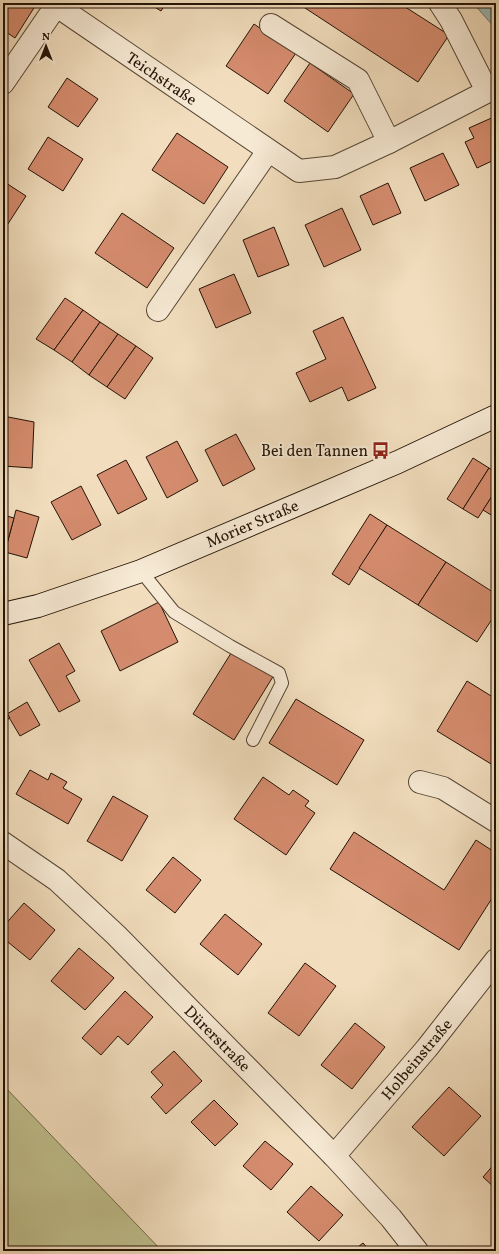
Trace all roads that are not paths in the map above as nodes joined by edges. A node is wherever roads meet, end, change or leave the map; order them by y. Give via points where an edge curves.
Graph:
1 (440, 3) edge
2 (58, 4) edge
3 (271, 25) dead end
4 (3, 83) edge
5 (492, 89) edge
6 (389, 142) junction
7 (268, 151) junction
8 (158, 310) dead end
9 (496, 416) edge
10 (141, 571) junction
11 (3, 614) edge
12 (253, 740) dead end
13 (420, 782) dead end
14 (496, 821) edge
15 (3, 843) edge
16 (496, 960) edge
17 (334, 1156) junction
18 (417, 1251) edge

1 - 5 street, Teichstraße
2 - 4 street
2 - 7 street, Teichstraße
3 - 6 street via 358,80
5 - 6 street, Teichstraße
6 - 7 street, Teichstraße via 335,167 299,171
7 - 8 street
9 - 10 street, Morier Straße via 398,462
10 - 11 street, Morier Straße via 38,606
10 - 12 lane via 174,612 280,673 282,682
13 - 14 street via 443,788
15 - 17 street, Dürerstraße via 57,880 116,935
16 - 17 street, Holbeinstraße via 427,1048
17 - 18 street, Dürerstraße via 392,1218

